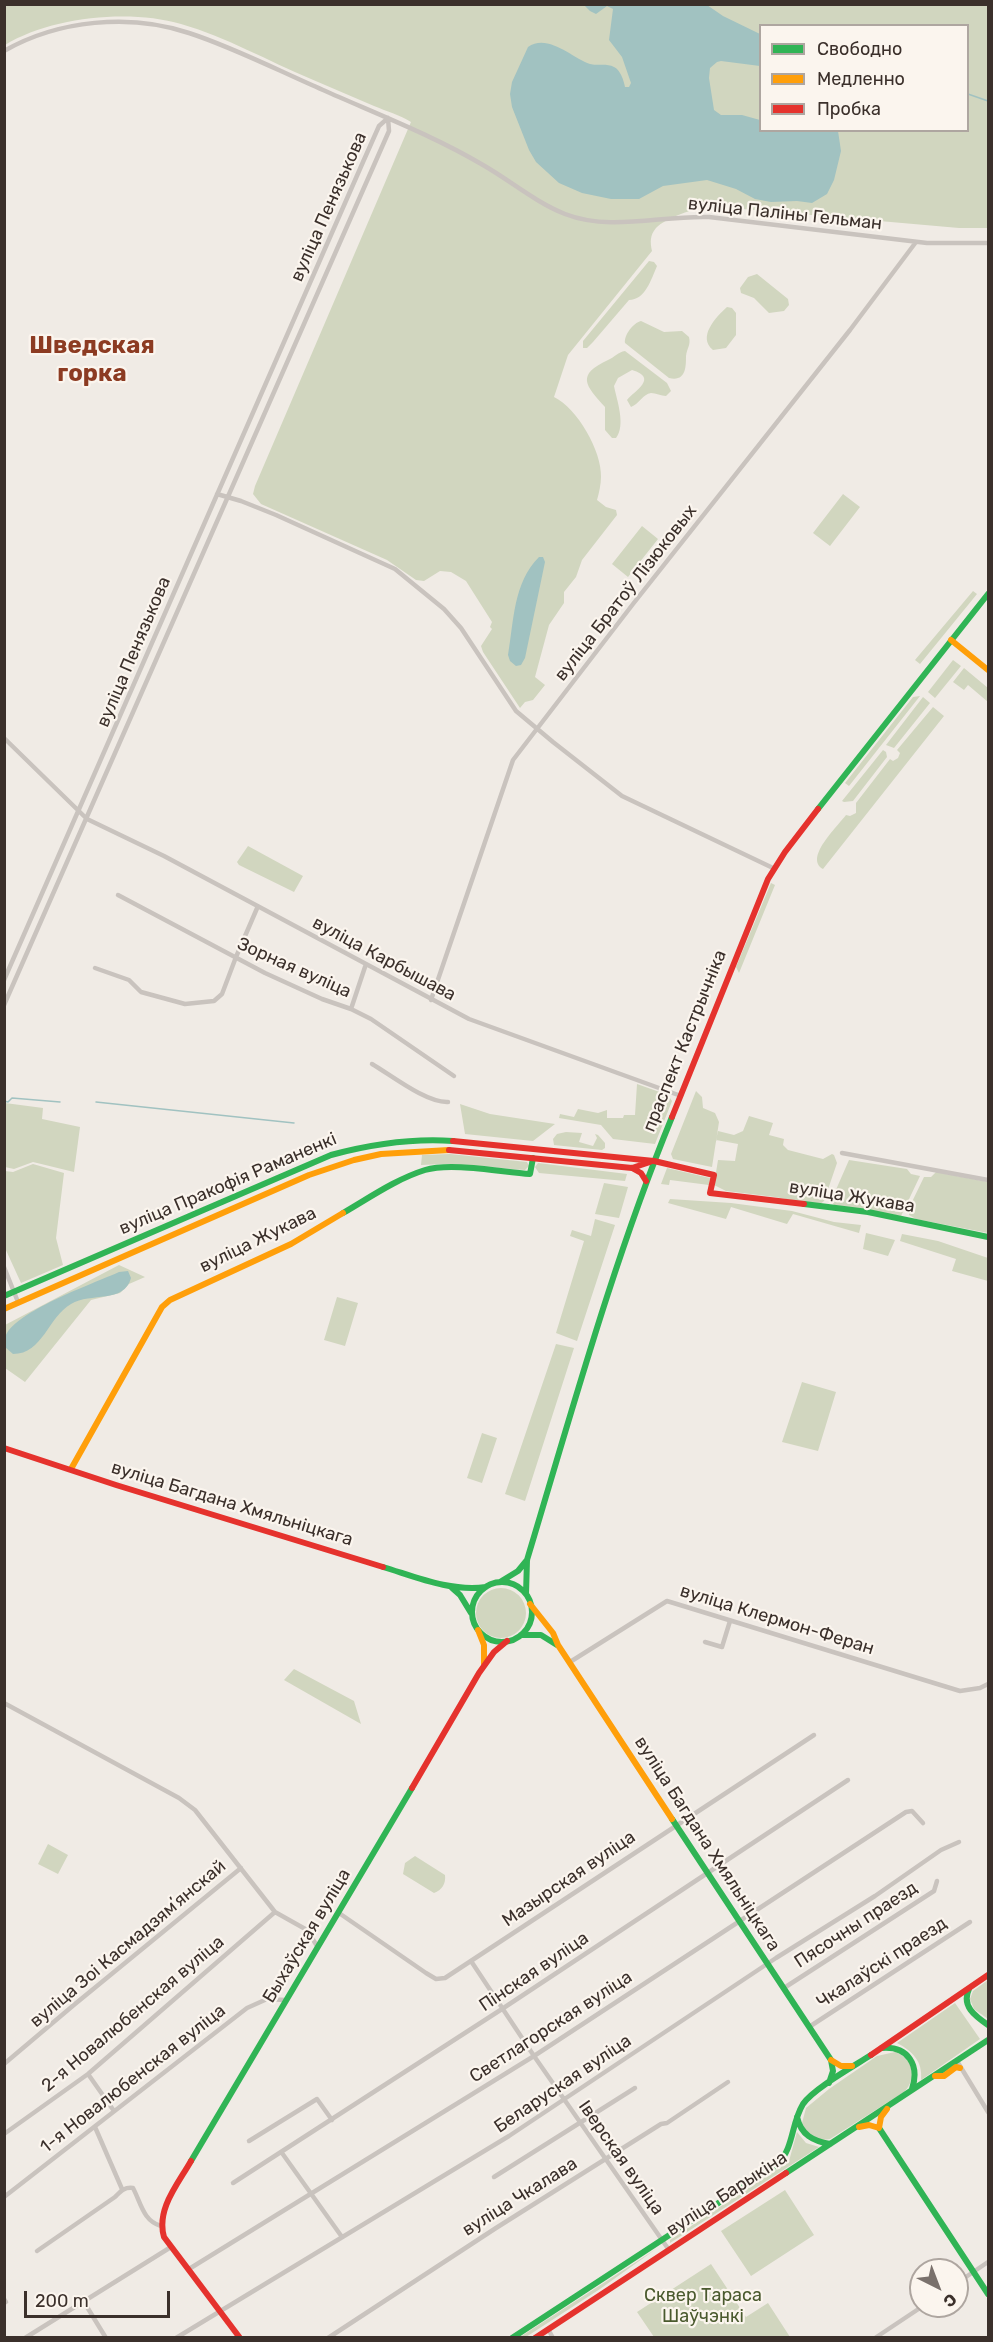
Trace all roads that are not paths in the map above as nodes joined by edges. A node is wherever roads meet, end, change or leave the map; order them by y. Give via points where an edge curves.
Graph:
1 (4, 51) edge
2 (388, 118) junction
3 (916, 242) junction
4 (988, 243) edge
5 (217, 494) junction
6 (227, 497) junction
7 (988, 594) edge
8 (951, 640) junction
9 (988, 670) edge
10 (536, 728) junction
11 (4, 738) edge
12 (78, 813) junction
13 (87, 819) junction
14 (773, 868) junction
15 (118, 895) dead end
16 (258, 906) junction
17 (236, 957) junction
18 (366, 964) junction
19 (95, 968) dead end
20 (4, 980) edge
21 (431, 1000) junction
22 (4, 1005) edge
23 (351, 1009) junction
24 (372, 1064) dead end
25 (454, 1076) dead end
26 (681, 1096) junction
27 (447, 1102) dead end
28 (425, 1139) junction
29 (508, 1146) junction
30 (424, 1150) junction
31 (842, 1153) dead end
32 (506, 1155) junction
33 (533, 1158) junction
34 (654, 1161) junction
35 (632, 1168) junction
36 (988, 1180) edge
37 (646, 1181) junction
38 (166, 1224) junction
39 (170, 1234) junction
40 (988, 1237) edge
41 (4, 1267) edge
42 (14, 1292) junction
43 (4, 1298) edge
44 (18, 1302) junction
45 (6, 1308) edge
46 (4, 1448) edge
47 (71, 1469) junction
48 (527, 1560) junction
49 (501, 1582) junction
50 (451, 1587) junction
51 (486, 1587) junction
52 (526, 1594) junction
53 (530, 1604) junction
54 (472, 1615) junction
55 (730, 1621) junction
56 (478, 1630) junction
57 (521, 1635) junction
58 (507, 1641) junction
59 (705, 1642) dead end
60 (558, 1645) junction
61 (570, 1662) junction
62 (484, 1664) junction
63 (988, 1684) edge
64 (4, 1703) edge
65 (814, 1735) dead end
66 (848, 1780) dead end
67 (923, 1823) dead end
68 (676, 1824) junction
69 (959, 1842) dead end
70 (241, 1868) junction
71 (708, 1872) junction
72 (937, 1881) dead end
73 (276, 1912) junction
74 (339, 1914) junction
75 (739, 1920) junction
76 (970, 1922) dead end
77 (317, 1946) junction
78 (471, 1960) junction
79 (768, 1964) junction
80 (988, 1975) edge
81 (971, 1987) junction
82 (783, 1988) junction
83 (285, 2000) junction
84 (502, 2009) junction
85 (988, 2025) edge
86 (809, 2027) junction
87 (988, 2040) edge
88 (879, 2048) junction
89 (534, 2056) junction
90 (831, 2060) junction
91 (4, 2064) edge
92 (958, 2065) junction
93 (855, 2066) junction
94 (88, 2074) junction
95 (728, 2082) dead end
96 (829, 2083) junction
97 (635, 2088) dead end
98 (911, 2091) junction
99 (564, 2099) junction
100 (890, 2105) junction
101 (114, 2111) junction
102 (988, 2112) edge
103 (797, 2114) junction
104 (332, 2120) junction
105 (581, 2124) junction
106 (94, 2127) junction
107 (855, 2127) junction
108 (879, 2128) junction
109 (4, 2134) edge
110 (249, 2141) dead end
111 (831, 2144) junction
112 (282, 2153) junction
113 (606, 2160) junction
114 (494, 2177) dead end
115 (233, 2183) dead end
116 (122, 2189) junction
117 (312, 2194) junction
118 (4, 2197) edge
119 (161, 2226) junction
120 (342, 2237) junction
121 (662, 2240) junction
122 (171, 2247) junction
123 (669, 2250) junction
124 (37, 2251) dead end
125 (988, 2262) edge
126 (189, 2270) junction
127 (974, 2272) junction
128 (969, 2275) edge
129 (988, 2294) edge
130 (84, 2302) junction
131 (220, 2309) junction
132 (909, 2315) edge
133 (548, 2329) junction
134 (25, 2337) edge
135 (106, 2337) edge
136 (176, 2337) edge
137 (240, 2337) edge
138 (328, 2337) edge
139 (512, 2337) edge
140 (535, 2337) edge
141 (553, 2337) edge
142 (875, 2337) edge

1 - 2 street, вуліца Паліны Гельман via 27,39 66,28 107,22 140,23 207,39
2 - 3 street, вуліца Паліны Гельман via 484,165 547,206 589,221 709,217
2 - 5 street, вуліца Пенязькова via 379,126
2 - 6 street, вуліца Пенязькова via 389,131
3 - 4 street, вуліца Паліны Гельман
3 - 10 street, вуліца Братоў Лізюковых
5 - 6 street
5 - 12 street, вуліца Пенязькова
6 - 10 street via 400,572 461,628 508,701
6 - 13 street, вуліца Пенязькова
7 - 8 main road, праспект Кастрычніка
8 - 9 main road
8 - 14 main road, праспект Кастрычніка
10 - 14 street via 622,796
10 - 21 street, вуліца Братоў Лізюковых via 508,771
11 - 12 street, вуліца Карбышава
12 - 13 street, вуліца Карбышава
12 - 20 street, вуліца Пенязькова
13 - 16 street, вуліца Карбышава
13 - 22 street, вуліца Пенязькова
14 - 26 main road, праспект Кастрычніка
15 - 17 street, Зорная вуліца
16 - 17 street
16 - 18 street, вуліца Карбышава
17 - 19 street via 222,994 214,1001 199,1004 141,992 129,980
17 - 23 street, Зорная вуліца
18 - 21 street, вуліца Карбышава
18 - 23 street
21 - 26 street, вуліца Карбышава via 495,1030
23 - 25 street, Зорная вуліца via 372,1019
24 - 27 street via 420,1092
26 - 34 main road, праспект Кастрычніка
28 - 29 main road, вуліца Пракофія Раманенкі
28 - 30 main road via 430,1144
28 - 38 main road, вуліца Пракофія Раманенкі via 368,1145 331,1155
29 - 32 main road via 503,1150
29 - 34 main road, вуліца Пракофія Раманенкі
30 - 32 main road, вуліца Пракофія Раманенкі
30 - 39 main road, вуліца Пракофія Раманенкі via 345,1162
31 - 36 street
32 - 33 main road, вуліца Пракофія Раманенкі
33 - 35 main road, вуліца Пракофія Раманенкі
33 - 47 main road, вуліца Жукава via 530,1174 449,1167 425,1170 297,1241 170,1300 162,1307
34 - 35 main road, вуліца Пракофія Раманенкі
34 - 37 main road, праспект Кастрычніка
34 - 40 main road, вуліца Жукава via 714,1175 710,1193 868,1212
35 - 37 main road
37 - 48 main road, праспект Кастрычніка
38 - 39 main road via 163,1232
38 - 42 main road, вуліца Пракофія Раманенкі
39 - 44 main road, вуліца Пракофія Раманенкі
41 - 42 street
42 - 43 main road, вуліца Пракофія Раманенкі
42 - 44 street
43 - 45 street
44 - 45 main road, вуліца Пракофія Раманенкі
46 - 47 main road, вуліца Багдана Хмяльніцкага
47 - 50 main road, вуліца Багдана Хмяльніцкага
48 - 49 main road
48 - 52 main road, праспект Кастрычніка
49 - 51 main road
49 - 52 main road
50 - 51 main road, вуліца Багдана Хмяльніцкага
50 - 54 main road
51 - 54 main road via 478,1594
52 - 53 main road
53 - 57 main road via 531,1616
53 - 60 main road, вуліца Багдана Хмяльніцкага
54 - 56 main road
55 - 59 street via 722,1647
55 - 61 street, вуліца Клермон-Феран via 667,1601
55 - 63 street, вуліца Клермон-Феран via 960,1690
56 - 58 main road via 496,1641
56 - 62 main road via 484,1645
57 - 58 main road
57 - 60 main road via 541,1635
58 - 62 main road, Быхаўская вуліца
60 - 61 main road, вуліца Багдана Хмяльніцкага
61 - 68 main road, вуліца Багдана Хмяльніцкага
62 - 74 main road, Быхаўская вуліца
64 - 70 street via 178,1798 195,1810
65 - 68 street, Мазырская вуліца
66 - 71 street, Пінская вуліца
67 - 75 street, Светлагорская вуліца via 912,1811 906,1812
68 - 71 main road, вуліца Багдана Хмяльніцкага
68 - 78 street, Мазырская вуліца
69 - 79 street, Беларуская вуліца
70 - 73 street
70 - 91 street, вуліца Зоі Касмадзямʼянскай
71 - 75 main road, вуліца Багдана Хмяльніцкага
71 - 84 street, Пінская вуліца
72 - 82 street, Пясочны праезд via 934,1891
73 - 77 street via 308,1930
73 - 94 street, 2-я Новалюбенская вуліца
74 - 77 main road, Быхаўская вуліца
74 - 78 street, Мазырская вуліца via 436,1979 445,1978
75 - 79 main road, вуліца Багдана Хмяльніцкага
75 - 89 street, Светлагорская вуліца
76 - 86 street, Чкалаўскі праезд
77 - 83 main road, Быхаўская вуліца
78 - 84 street, Іверская вуліца
79 - 82 main road, вуліца Багдана Хмяльніцкага
79 - 99 street, Беларуская вуліца
80 - 81 main road, вуліца Барыкіна
81 - 85 main road via 965,1996 966,2006
81 - 88 main road, вуліца Барыкіна
82 - 86 main road, вуліца Багдана Хмяльніцкага
83 - 101 street, 1-я Новалюбенская вуліца via 267,1999 247,2008
83 - 119 main road, Быхаўская вуліца via 165,2206
84 - 89 street, Іверская вуліца
84 - 104 street, Пінская вуліца
86 - 90 main road, вуліца Багдана Хмяльніцкага
87 - 92 main road, вуліца Барыкіна
88 - 93 main road, вуліца Барыкіна
88 - 98 main road via 894,2047 910,2056 917,2074
89 - 99 street, Іверская вуліца
89 - 117 street, Светлагорская вуліца
90 - 93 main road via 841,2066
90 - 96 main road
92 - 98 main road, вуліца Барыкіна
92 - 102 street
93 - 96 main road, вуліца Барыкіна
94 - 101 street
94 - 109 street, 2-я Новалюбенская вуліца
95 - 113 street, вуліца Чкалава
96 - 103 main road, вуліца Барыкіна via 808,2097
97 - 105 street
98 - 100 main road, вуліца Барыкіна
99 - 105 street, Іверская вуліца
99 - 120 street, Беларуская вуліца
100 - 107 main road, вуліца Барыкіна
100 - 108 main road
101 - 106 street, 1-я Новалюбенская вуліца
103 - 111 main road via 808,2139
103 - 121 main road, вуліца Барыкіна via 783,2160
104 - 110 street via 317,2099
104 - 112 street, Пінская вуліца
105 - 113 street, Іверская вуліца
105 - 114 street
106 - 116 street
106 - 118 street, 1-я Новалюбенская вуліца
107 - 108 main road
107 - 111 main road, вуліца Барыкіна
108 - 127 main road
111 - 123 main road, вуліца Барыкіна
112 - 115 street, Пінская вуліца
112 - 117 street
113 - 121 street, Іверская вуліца
113 - 138 street, вуліца Чкалава
116 - 119 street via 133,2188 147,2218
116 - 124 street
117 - 120 street
117 - 126 street, Светлагорская вуліца
119 - 122 main road
120 - 131 street, Беларуская вуліца
121 - 123 street, Іверская вуліца
121 - 139 main road, вуліца Барыкіна
122 - 126 main road
122 - 130 street
123 - 133 main road, вуліца Барыкіна
125 - 127 street
126 - 131 main road
127 - 128 street
127 - 129 main road
130 - 134 street
130 - 135 street
131 - 136 street, Беларуская вуліца
131 - 137 main road
132 - 142 street
133 - 140 main road, вуліца Барыкіна
133 - 141 street

